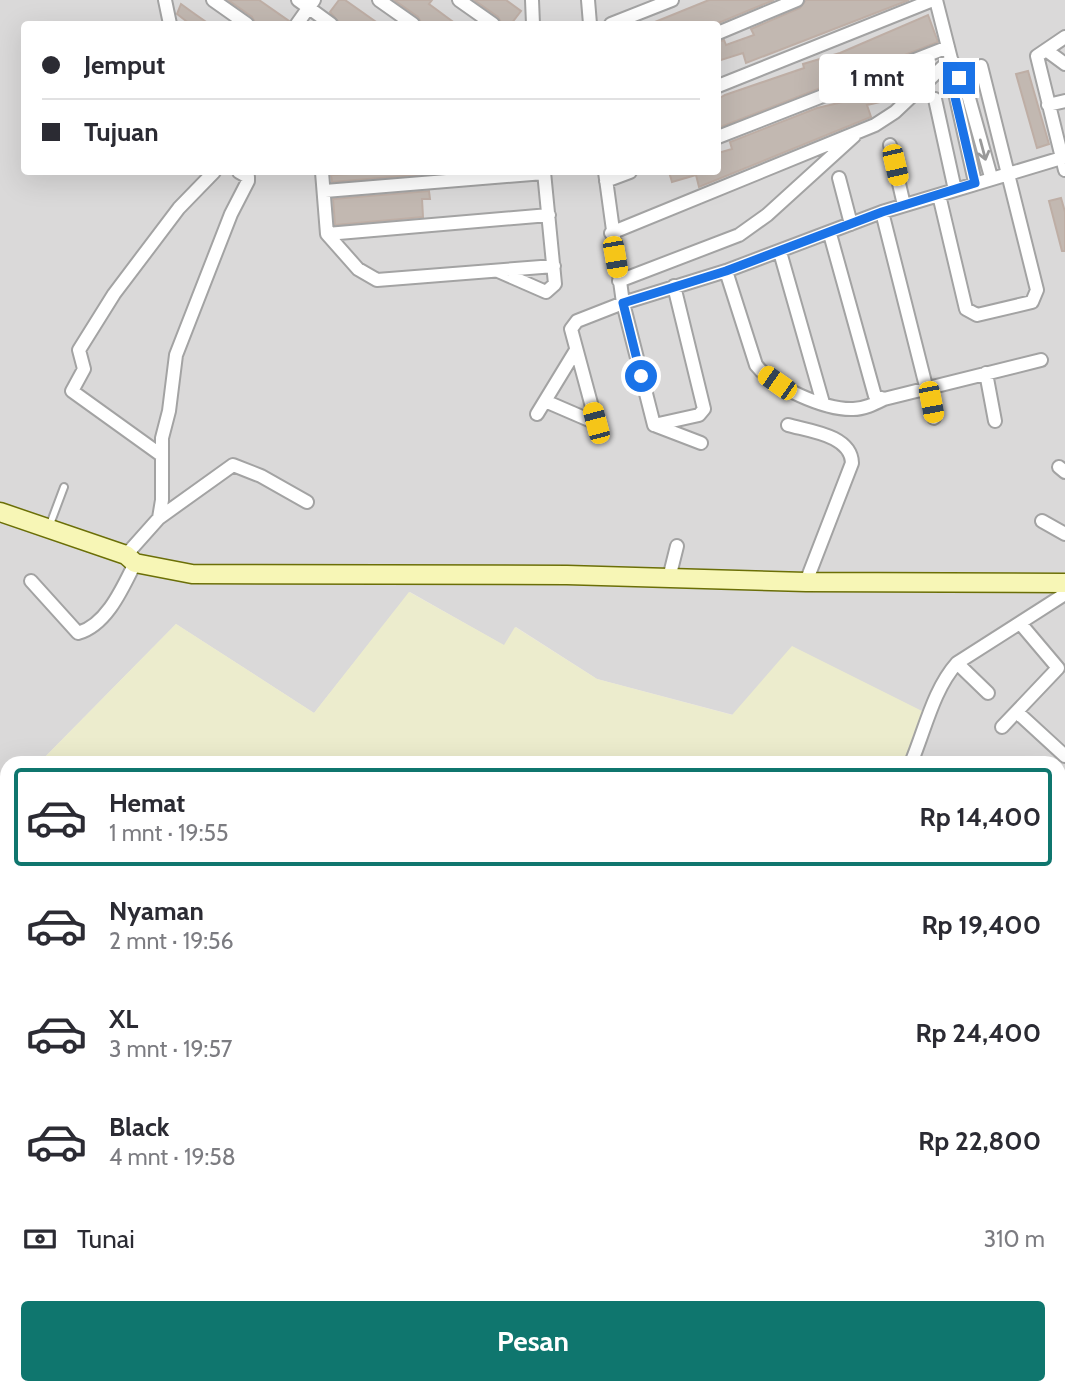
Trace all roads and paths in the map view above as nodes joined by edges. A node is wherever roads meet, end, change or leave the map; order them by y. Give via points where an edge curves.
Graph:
1 (165, 0) edge
2 (213, 0) edge
3 (379, 0) edge
4 (459, 0) edge
5 (532, 0) edge
6 (588, 0) edge
7 (672, 0) edge
8 (797, 0) edge
9 (934, 0) edge
10 (307, 3) edge
11 (169, 21) edge
12 (243, 21) edge
13 (298, 21) edge
14 (328, 21) edge
15 (409, 21) edge
16 (489, 21) edge
17 (533, 21) edge
18 (590, 21) edge
19 (619, 21) edge
20 (721, 32) edge
21 (1065, 37) edge
22 (1046, 50) junction
23 (949, 53) junction
24 (1065, 64) edge
25 (981, 66) dead end
26 (959, 78) junction
27 (721, 85) edge
28 (935, 99) dead end
29 (1065, 101) edge
30 (1048, 105) junction
31 (976, 124) junction
32 (961, 128) junction
33 (859, 131) junction
34 (721, 136) edge
35 (890, 145) dead end
36 (1064, 161) edge
37 (1009, 173) junction
38 (210, 175) edge
39 (244, 175) edge
40 (322, 175) edge
41 (509, 175) edge
42 (544, 175) edge
43 (605, 176) edge
44 (991, 177) junction
45 (839, 178) dead end
46 (975, 183) junction
47 (956, 190) junction
48 (324, 191) junction
49 (939, 195) junction
50 (904, 205) junction
51 (882, 212) junction
52 (549, 215) junction
53 (851, 224) junction
54 (611, 233) junction
55 (327, 234) junction
56 (830, 234) junction
57 (780, 252) junction
58 (554, 265) junction
59 (496, 270) junction
60 (726, 271) junction
61 (619, 281) junction
62 (674, 286) junction
63 (623, 303) junction
64 (576, 350) junction
65 (1041, 360) dead end
66 (986, 373) junction
67 (929, 387) junction
68 (884, 399) junction
69 (545, 401) junction
70 (823, 403) junction
71 (537, 414) dead end
72 (934, 418) dead end
73 (995, 421) dead end
74 (654, 425) junction
75 (788, 425) dead end
76 (701, 443) dead end
77 (161, 455) junction
78 (64, 487) dead end
79 (307, 502) dead end
80 (0, 512) edge
81 (159, 518) junction
82 (1042, 521) dead end
83 (48, 528) junction
84 (1065, 534) edge
85 (677, 547) dead end
86 (131, 559) junction
87 (670, 578) junction
88 (31, 581) dead end
89 (806, 582) junction
90 (1065, 583) edge
91 (1065, 594) edge
92 (1020, 623) junction
93 (957, 663) junction
94 (1062, 667) edge
95 (988, 693) dead end
96 (1017, 712) junction
97 (1002, 727) dead end
98 (914, 756) edge
99 (1065, 756) edge

1 - 11 street
2 - 12 street
3 - 15 street
4 - 16 street
5 - 17 street
6 - 18 street
7 - 19 street
8 - 20 street
9 - 23 street
9 - 27 street
10 - 13 street
10 - 14 street
21 - 22 street
22 - 24 street
22 - 30 street via 1037,56
23 - 26 street
23 - 33 street via 895,112
23 - 34 street
25 - 37 street
26 - 31 street
26 - 32 street via 954,93
28 - 47 street
29 - 30 street
30 - 36 street
31 - 32 street
31 -> 44 street
32 - 46 street
33 - 54 street
33 - 61 street via 739,235
35 - 50 street
36 - 37 street
37 - 44 street
37 - 49 street via 1037,290 1032,302 1024,305 978,315 966,309
38 - 77 street via 114,294 79,350 84,369 72,391
39 - 77 street via 248,181 181,337
40 - 48 street
41 - 48 street
42 - 52 street
43 - 54 street
44 - 46 street
45 - 53 street
46 - 47 street
47 - 49 street
48 - 55 street
49 - 50 street
50 - 51 street
51 - 53 street
51 - 67 street
52 - 55 street
52 - 58 street
53 - 56 street
54 - 61 street
55 - 59 street via 358,268 377,279
56 - 57 street
56 - 68 street via 873,393
57 - 60 street
57 - 70 street
58 - 59 street
58 - 59 street via 555,284 546,292
60 - 62 street
60 - 70 street via 756,365 777,383
61 - 63 street
62 - 63 street
62 - 74 street via 704,409 699,415
63 - 64 street via 573,323
63 - 74 street
64 - 69 street
64 - 69 street via 598,428
65 - 66 street
66 - 67 street
66 - 73 street
67 - 68 street
67 - 72 street
68 - 70 street via 853,409
69 - 71 street
74 - 76 street
75 - 89 street via 841,442 852,455
77 - 81 street
78 - 83 lane
79 - 81 street via 233,465
80 - 83 street
81 - 86 street
82 - 84 street
83 - 86 street
85 - 87 street
86 - 87 street via 192,574
86 - 88 street via 114,601 78,633
87 - 89 street
89 - 90 street
91 - 92 street
92 - 93 street
92 - 94 street
93 - 95 street
93 - 98 street via 938,692
94 - 96 street
96 - 97 street
96 - 99 street

